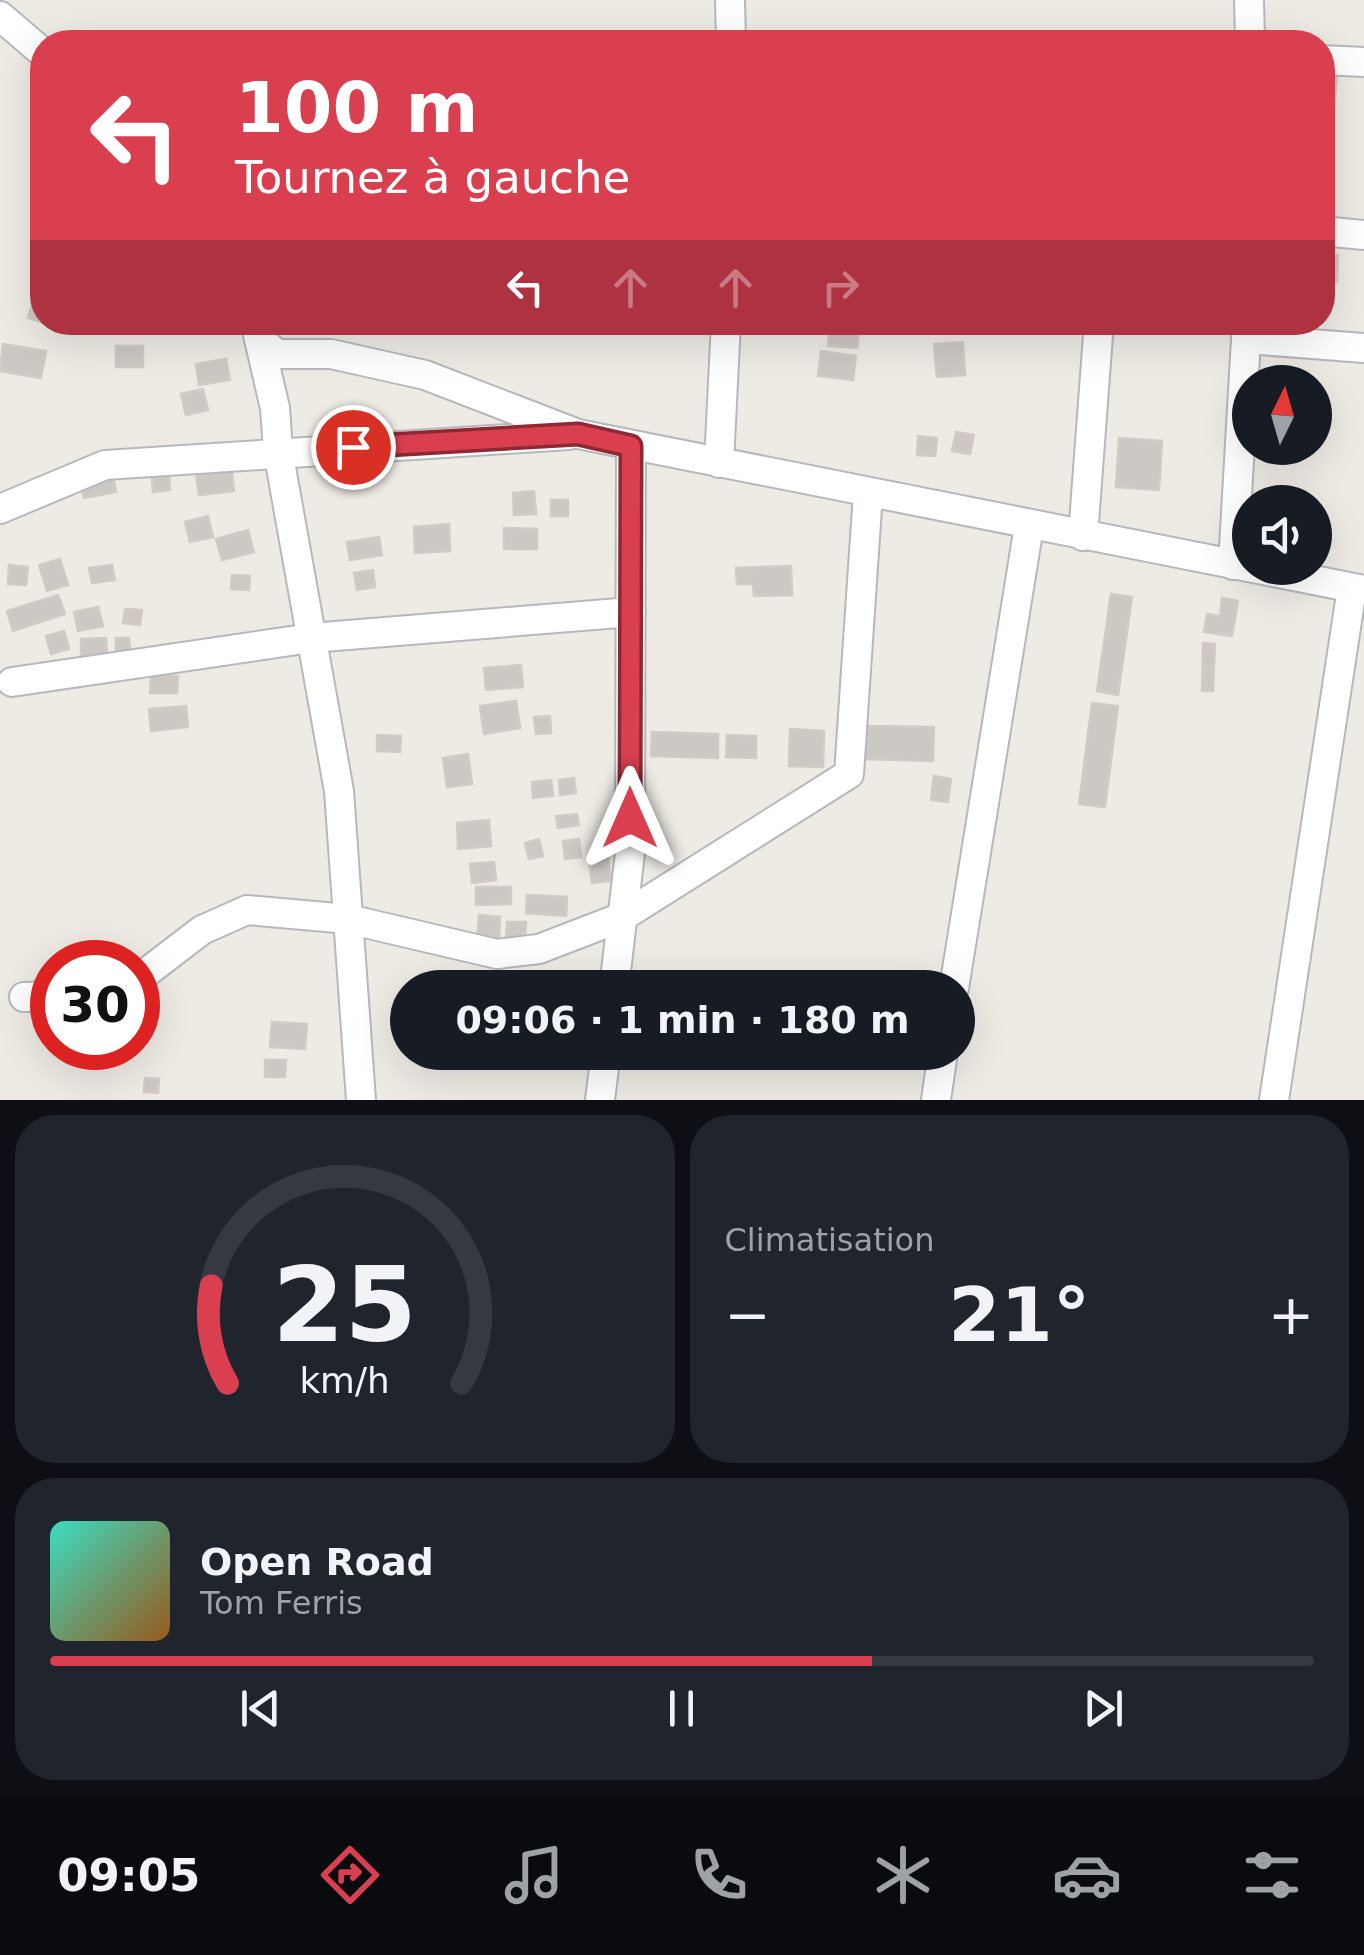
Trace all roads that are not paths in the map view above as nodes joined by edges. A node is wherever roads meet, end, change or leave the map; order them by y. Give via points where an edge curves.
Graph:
1 (730, 0) edge
2 (1249, 0) edge
3 (0, 16) edge
4 (730, 30) edge
5 (1250, 30) edge
6 (30, 42) edge
7 (1335, 61) edge
8 (1364, 62) edge
9 (1335, 232) edge
10 (1364, 235) edge
11 (258, 335) edge
12 (260, 335) edge
13 (725, 335) edge
14 (1098, 335) edge
15 (1246, 335) edge
16 (1274, 335) edge
17 (1364, 348) edge
18 (578, 434) junction
19 (631, 446) junction
20 (278, 452) junction
21 (719, 463) junction
22 (1237, 485) edge
23 (868, 493) junction
24 (0, 509) edge
25 (1029, 526) junction
26 (1083, 536) junction
27 (1232, 565) edge
28 (1332, 584) edge
29 (1358, 589) edge
30 (631, 612) junction
31 (311, 638) junction
32 (12, 682) dead end
33 (622, 917) junction
34 (348, 919) junction
35 (160, 962) edge
36 (616, 970) edge
37 (957, 970) edge
38 (24, 997) dead end
39 (30, 997) edge
40 (604, 1070) edge
41 (940, 1070) edge
42 (361, 1100) edge
43 (600, 1100) edge
44 (936, 1100) edge
45 (1274, 1100) edge

1 - 4 street
2 - 5 street
3 - 6 street
7 - 8 street
9 - 10 street
11 - 20 street
12 - 18 street via 277,354 331,354 424,375
13 - 21 street
14 - 26 street
15 - 22 street
16 - 17 street
18 - 19 street
18 - 20 street
19 - 21 street
19 - 30 street
20 - 24 street via 105,465
20 - 31 street
21 - 23 street
23 - 25 street
23 - 33 street via 850,774
25 - 26 street
25 - 37 street
26 - 27 street
28 - 29 street
29 - 45 street
30 - 31 street
30 - 33 street via 630,853
31 - 32 street
31 - 34 street via 338,791
33 - 34 street via 539,949 496,954
33 - 36 street
34 - 35 street via 247,910 202,930
34 - 42 street
38 - 39 street
40 - 43 street
41 - 44 street

